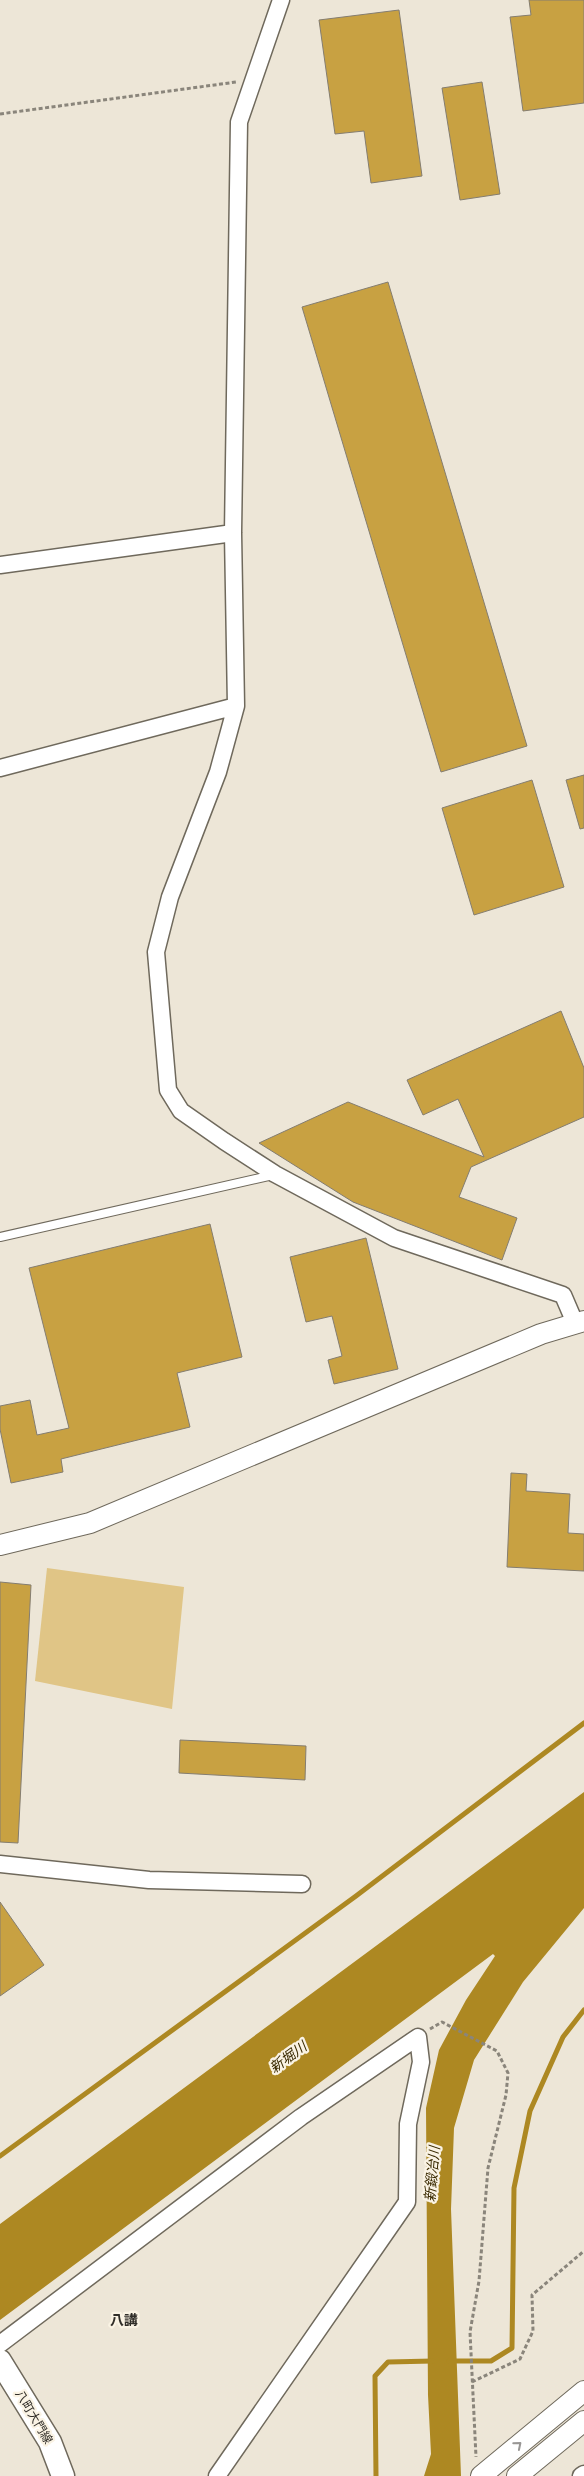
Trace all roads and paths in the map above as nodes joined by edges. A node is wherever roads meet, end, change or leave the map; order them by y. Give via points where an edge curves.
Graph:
1 (281, 0) edge
2 (252, 80) junction
3 (0, 114) edge
4 (232, 533) junction
5 (0, 565) edge
6 (236, 706) junction
7 (0, 768) edge
8 (275, 1174) junction
9 (0, 1237) edge
10 (579, 1322) edge
11 (0, 1545) edge
12 (0, 1864) edge
13 (302, 1884) dead end
14 (418, 2037) junction
15 (584, 2251) edge
16 (0, 2344) edge
17 (0, 2361) edge
18 (472, 2382) junction
19 (584, 2390) edge
20 (584, 2421) edge
21 (483, 2474) edge
22 (63, 2476) edge
23 (217, 2476) edge
24 (517, 2476) edge

1 - 2 street
2 - 3 path
2 - 4 street via 239,122
4 - 5 street
4 - 6 street
6 - 7 street
6 - 8 street via 218,772 170,898 156,952 161,1013 168,1090 182,1111
8 - 9 lane
8 - 10 street via 394,1238 562,1295
10 - 11 street via 541,1334 90,1523
12 - 13 street via 149,1880
14 - 16 street via 300,2117
14 - 18 path via 442,2022 497,2050 508,2073 506,2095 488,2168 480,2281 470,2332
14 - 23 street via 420,2062 408,2124 407,2202
15 - 18 path via 532,2295 533,2331 520,2359
17 - 22 main road, 八町大門線 via 50,2442
18 - 21 path via 476,2459
21 -> 19 street
20 - 24 street

